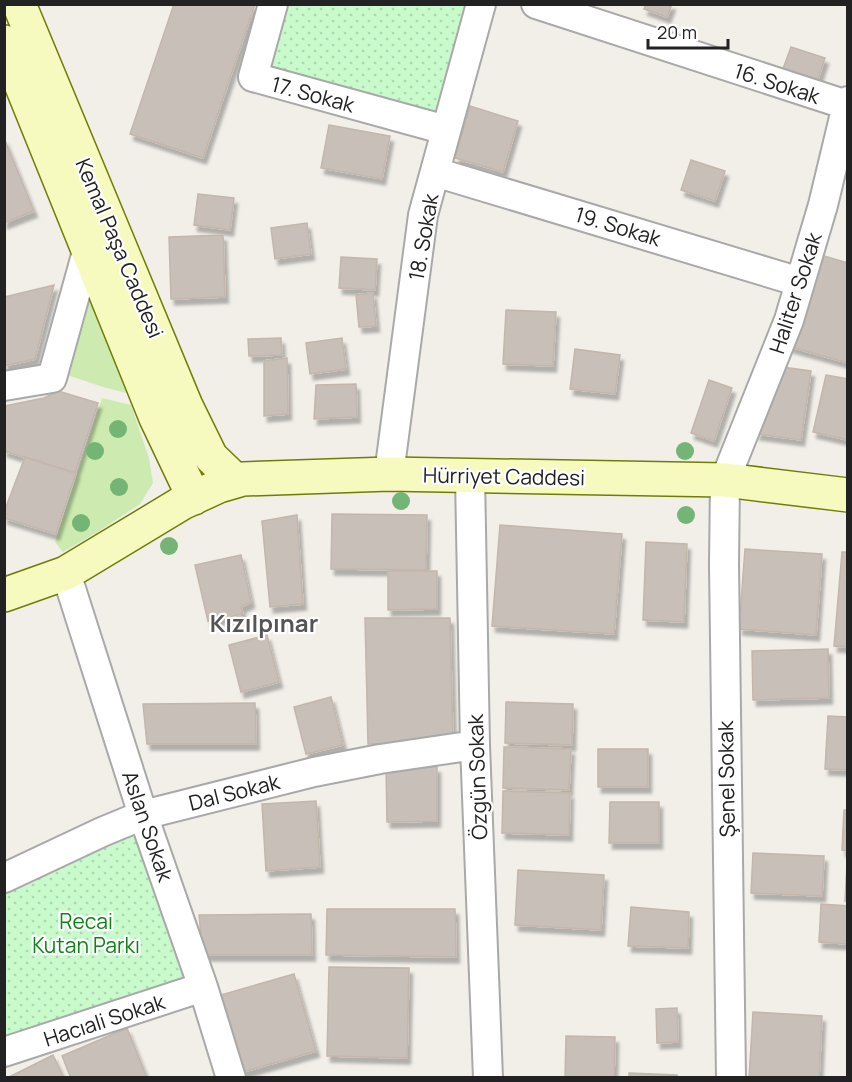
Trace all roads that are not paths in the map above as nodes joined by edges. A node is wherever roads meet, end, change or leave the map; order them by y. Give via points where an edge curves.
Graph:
1 (19, 4) edge
2 (273, 4) edge
3 (481, 4) edge
4 (536, 4) edge
5 (4, 42) edge
6 (848, 100) edge
7 (847, 105) edge
8 (447, 130) junction
9 (435, 172) junction
10 (88, 248) junction
11 (800, 282) junction
12 (4, 386) edge
13 (389, 474) junction
14 (470, 476) junction
15 (725, 480) junction
16 (236, 481) junction
17 (848, 495) edge
18 (181, 505) junction
19 (66, 573) junction
20 (4, 595) edge
21 (475, 745) junction
22 (143, 815) junction
23 (4, 878) edge
24 (203, 987) junction
25 (4, 1052) edge
26 (231, 1077) edge
27 (488, 1077) edge
28 (731, 1077) edge

1 - 16 main road, Kemal Paşa Caddesi via 190,416 211,457
2 - 8 street, 17. Sokak via 253,77
3 - 8 street, 18. Sokak
4 - 7 street, 16. Sokak
5 - 10 main road, Kemal Paşa Caddesi
6 - 7 street, Haliter Sokak
7 - 11 street, Haliter Sokak
8 - 9 street, 18. Sokak
9 - 11 street, 19. Sokak
9 - 13 street, 18. Sokak via 423,215
10 - 12 street via 52,378
10 - 18 main road, Kemal Paşa Caddesi via 156,418
11 - 15 street, Haliter Sokak via 789,320
13 - 14 main road, Hürriyet Caddesi
13 - 16 main road, Hürriyet Caddesi
14 - 15 main road, Hürriyet Caddesi
14 - 21 street, Özgün Sokak
15 - 17 main road, Hürriyet Caddesi
15 - 28 street, Şenel Sokak
16 - 18 main road, Hürriyet Caddesi
18 - 19 main road, Hürriyet Caddesi
19 - 20 main road, Hürriyet Caddesi
19 - 22 street, Aslan Sokak
21 - 22 street, Dal Sokak via 314,772
21 - 27 street, Özgün Sokak
22 - 23 street, Dal Sokak
22 - 24 street, Aslan Sokak
24 - 25 street, Hacıali Sokak
24 - 26 street, Aslan Sokak

